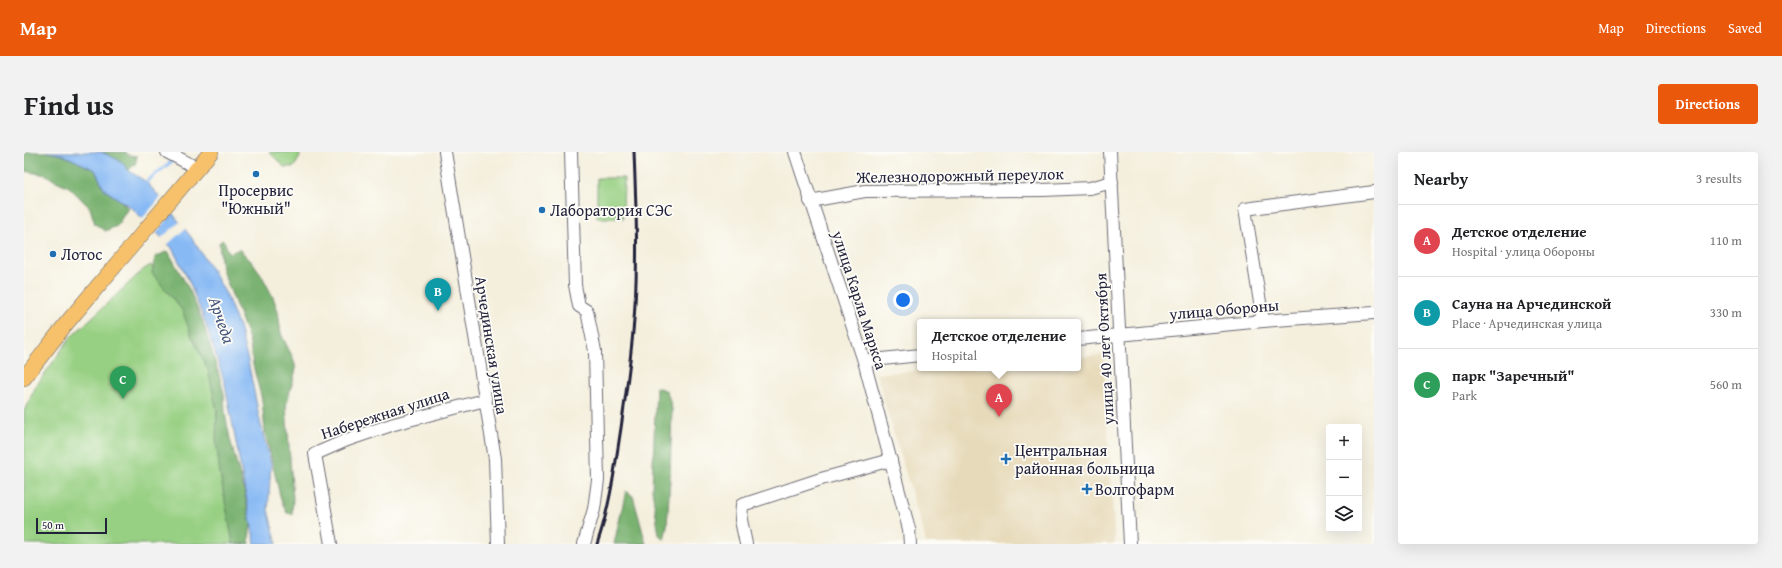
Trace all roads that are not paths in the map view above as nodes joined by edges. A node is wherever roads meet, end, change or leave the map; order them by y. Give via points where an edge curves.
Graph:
1 (167, 152) edge
2 (211, 152) edge
3 (446, 152) edge
4 (571, 152) edge
5 (795, 152) edge
6 (1110, 152) edge
7 (197, 168) junction
8 (1112, 182) junction
9 (1374, 192) edge
10 (810, 201) junction
11 (1374, 313) edge
12 (1263, 321) junction
13 (1119, 336) junction
14 (1081, 339) edge
15 (917, 355) edge
16 (864, 361) junction
17 (24, 378) edge
18 (485, 400) junction
19 (891, 460) junction
20 (331, 544) edge
21 (498, 544) edge
22 (584, 544) edge
23 (746, 544) edge
24 (910, 544) edge
25 (1130, 544) edge

1 - 7 street
2 - 7 main road
3 - 18 street, Арчединская улица
4 - 22 street via 575,285 579,306 587,311 595,351 598,480 594,509
5 - 10 street, улица Карла Маркса
6 - 8 street, улица 40 лет Октября
7 - 17 main road
8 - 10 street, Железнодорожный переулок via 1090,188 1043,190 865,191
8 - 13 street, улица 40 лет Октября
9 - 12 street via 1245,208
10 - 16 street, улица Карла Маркса
11 - 12 street, улица Обороны
12 - 13 street, улица Обороны
13 - 14 street, улица Обороны
13 - 25 street, улица 40 лет Октября
15 - 16 street
16 - 19 street, улица Карла Маркса
18 - 20 street, Набережная улица via 394,424 314,454
18 - 21 street, Арчединская улица via 495,459
19 - 23 street via 821,479 742,505 741,520
19 - 24 street, улица Карла Маркса via 909,529

